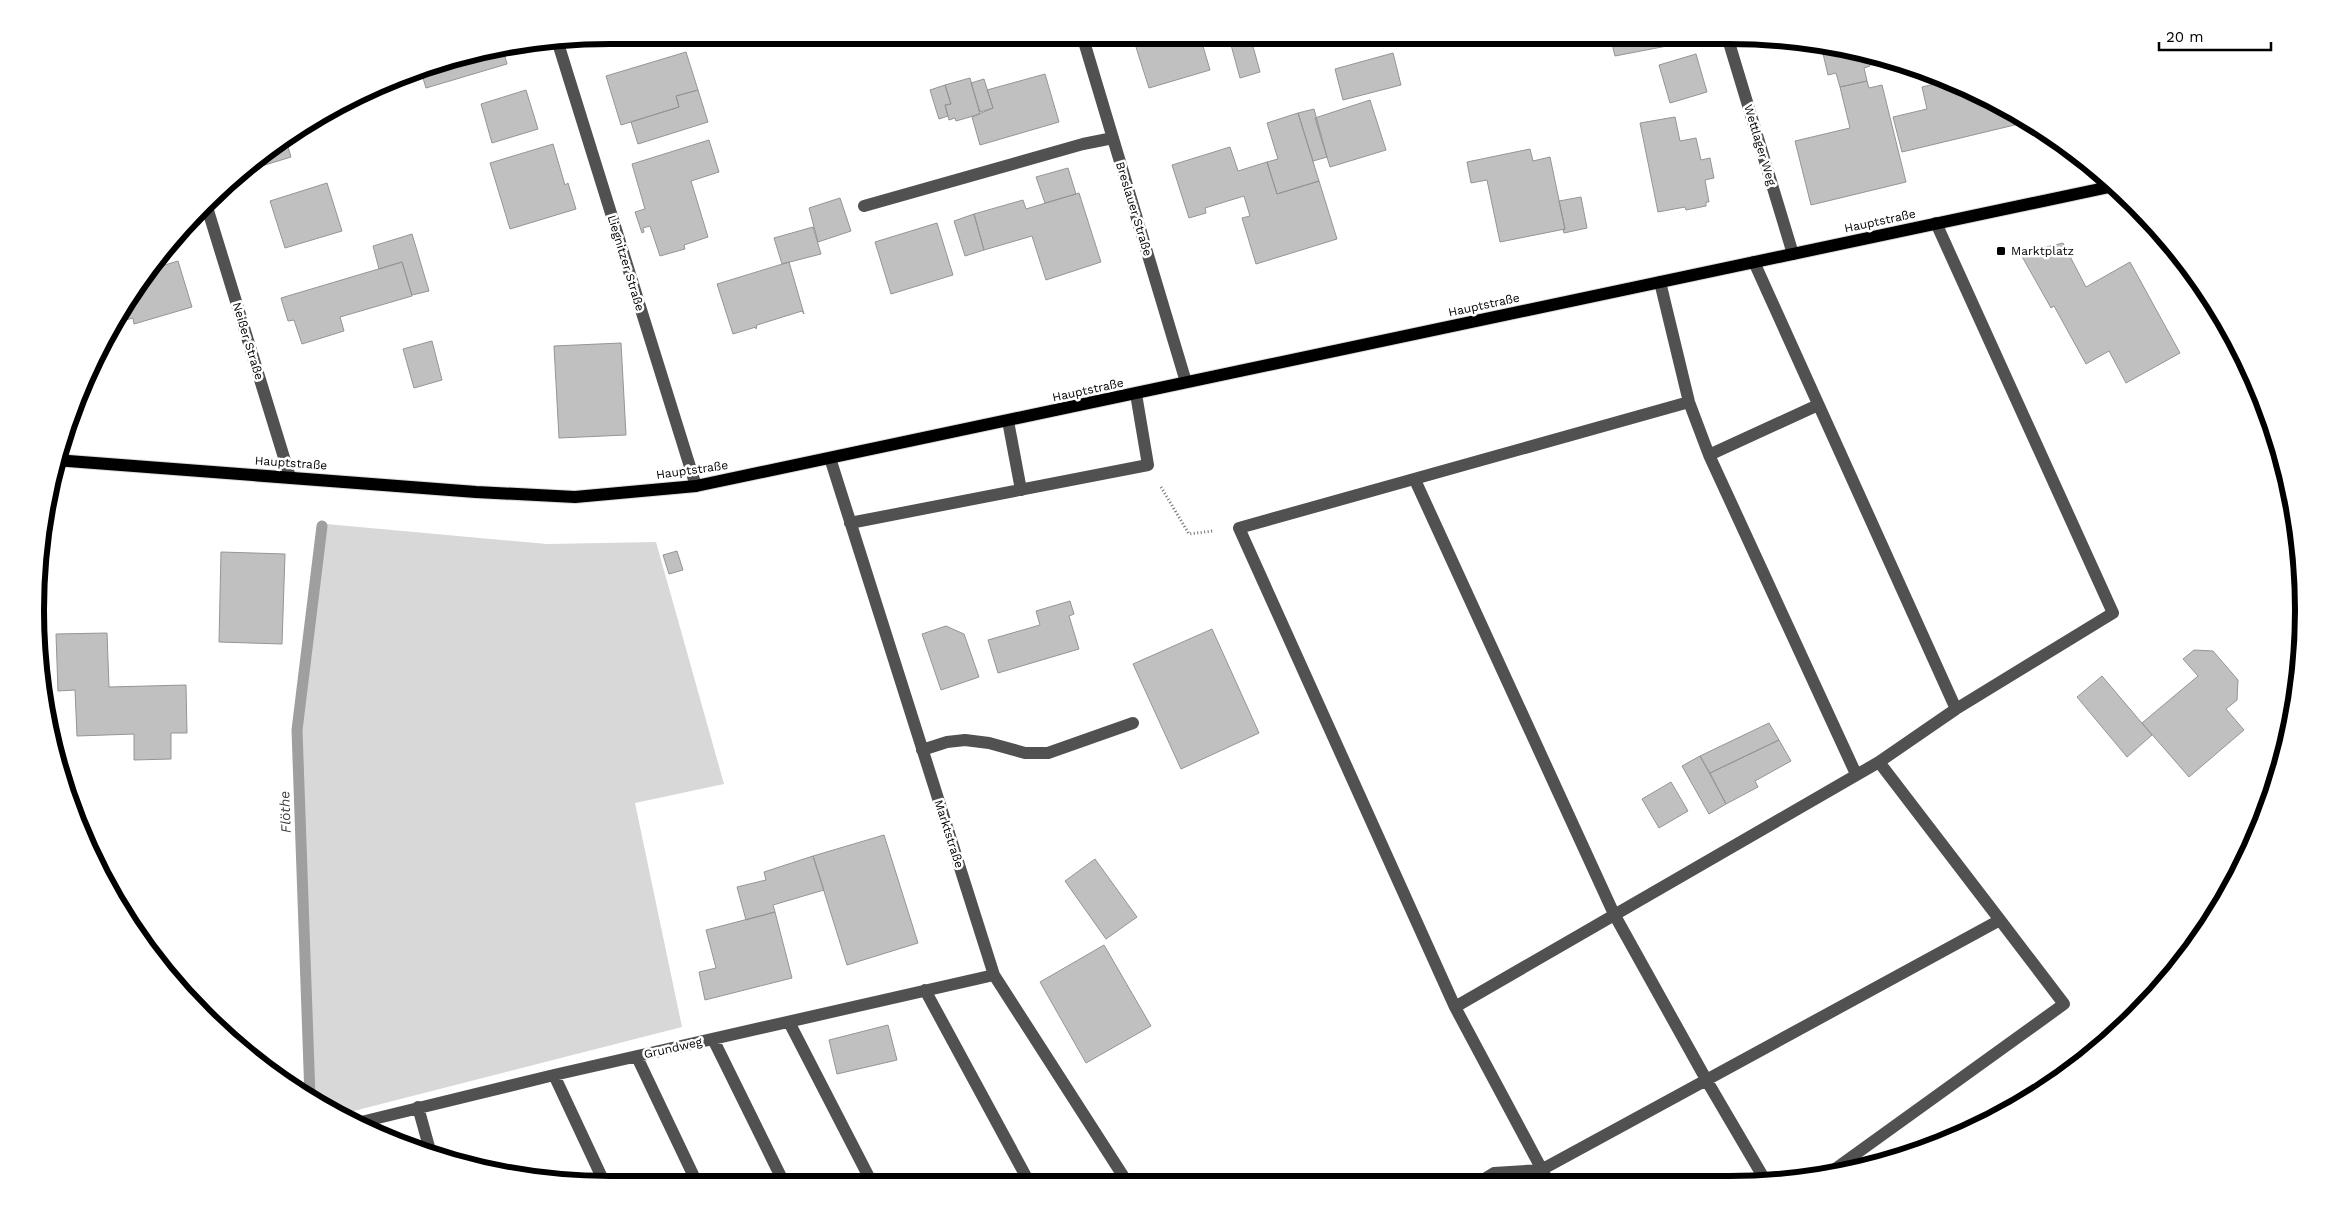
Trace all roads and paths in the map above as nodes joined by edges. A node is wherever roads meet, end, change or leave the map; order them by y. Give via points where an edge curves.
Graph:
1 (1084, 44) edge
2 (1729, 44) edge
3 (559, 47) edge
4 (1113, 138) junction
5 (2106, 188) edge
6 (864, 206) dead end
7 (208, 212) edge
8 (1936, 224) junction
9 (1792, 254) junction
10 (1754, 262) junction
11 (1660, 282) junction
12 (1186, 382) junction
13 (1136, 394) junction
14 (1689, 402) junction
15 (1818, 405) junction
16 (1008, 420) junction
17 (1708, 454) junction
18 (830, 458) junction
19 (64, 461) edge
20 (1148, 464) junction
21 (290, 477) junction
22 (1415, 480) junction
23 (696, 486) junction
24 (1021, 490) junction
25 (850, 523) junction
26 (1239, 528) junction
27 (1956, 709) junction
28 (1133, 723) dead end
29 (922, 750) junction
30 (1879, 762) junction
31 (1856, 774) junction
32 (1614, 914) junction
33 (2000, 920) junction
34 (994, 975) junction
35 (925, 990) junction
36 (1455, 1007) junction
37 (789, 1022) junction
38 (713, 1039) junction
39 (636, 1057) junction
40 (554, 1074) junction
41 (1707, 1081) junction
42 (418, 1108) junction
43 (366, 1121) edge
44 (429, 1146) edge
45 (1841, 1165) edge
46 (1762, 1175) edge
47 (601, 1176) edge
48 (694, 1176) edge
49 (781, 1176) edge
50 (868, 1176) edge
51 (1026, 1176) edge
52 (1122, 1176) edge
53 (1490, 1176) edge
54 (1545, 1176) edge

1 - 4 street, Breslauer Straße
2 - 9 street, Wettlager Weg
3 - 23 street, Liegnitzer Straße
4 - 6 street
4 - 12 street, Breslauer Straße
5 - 8 main road, Hauptstraße
7 - 21 street, Neißer Straße
8 - 9 main road, Hauptstraße
8 - 27 street via 2114,613
9 - 10 main road, Hauptstraße
10 - 11 main road, Hauptstraße
10 - 15 street
11 - 12 main road, Hauptstraße
11 - 14 street
12 - 13 main road, Hauptstraße
13 - 16 main road, Hauptstraße
13 - 20 street
14 - 17 street
14 - 22 street
15 - 17 street
15 - 27 street
16 - 18 main road, Hauptstraße
16 - 24 street
17 - 31 street
18 - 23 main road, Hauptstraße
18 - 25 street, Marktstraße
19 - 21 main road, Hauptstraße
20 - 24 street
20 - 26 path via 1189,534
21 - 23 main road, Hauptstraße via 575,497
22 - 26 street
22 - 32 street
24 - 25 street
25 - 29 street, Marktstraße
26 - 36 street
27 - 30 street
28 - 29 street via 1048,753 1025,753 990,742 964,740
29 - 34 street, Marktstraße
30 - 31 street
30 - 33 street
31 - 32 street
32 - 36 street
32 - 41 street
33 - 41 street
33 - 45 street via 2064,1004
34 - 35 street, Grundweg
34 - 52 street, Marktstraße
35 - 37 street, Grundweg
35 - 51 street
36 - 54 street
37 - 38 street, Grundweg
37 - 50 street
38 - 39 street, Grundweg
38 - 49 street
39 - 40 street, Grundweg
39 - 48 street
40 - 42 street, Grundweg
40 - 47 street
41 - 46 street
41 - 54 street
42 - 43 street, Grundweg
42 - 44 street
53 - 54 street

